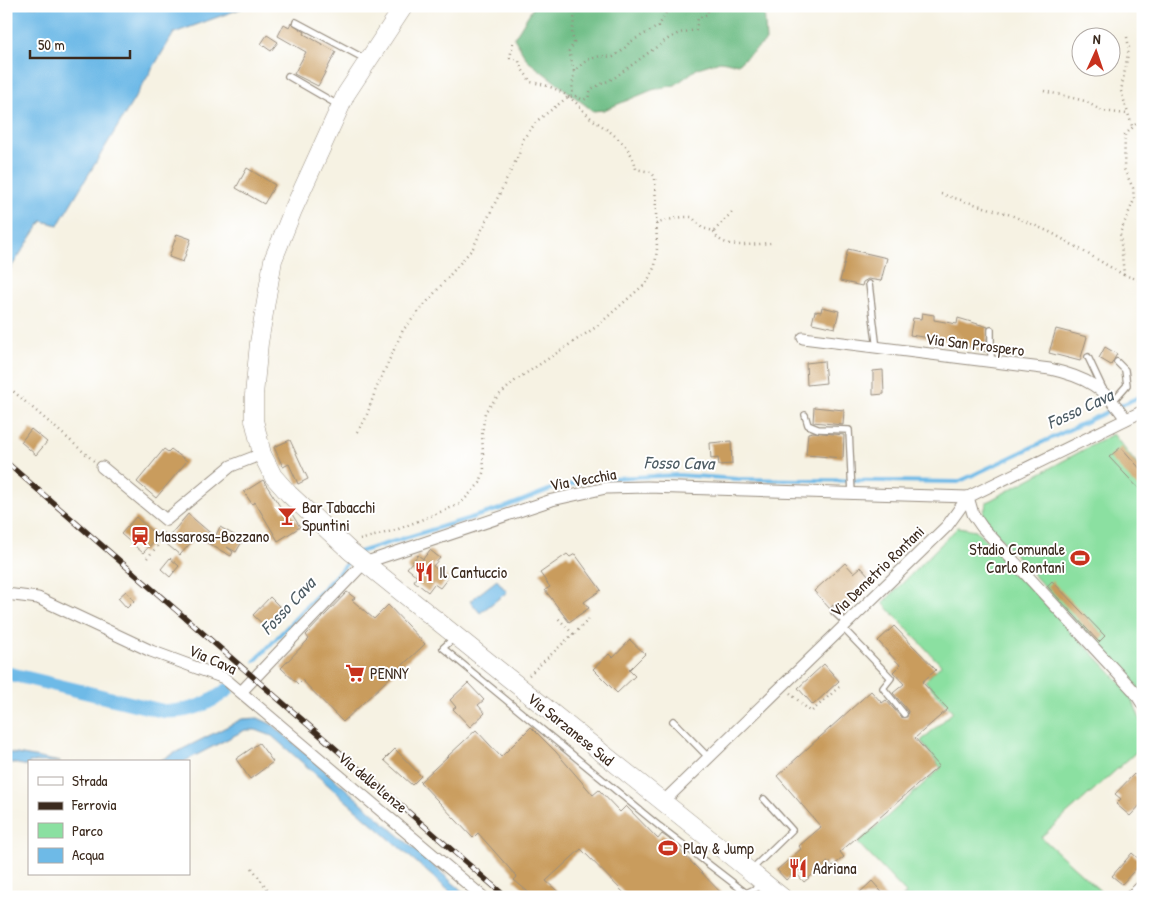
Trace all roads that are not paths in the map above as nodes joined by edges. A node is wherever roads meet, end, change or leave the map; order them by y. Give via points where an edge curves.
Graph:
1 (404, 6) edge
2 (296, 22) dead end
3 (366, 60) junction
4 (288, 76) dead end
5 (341, 106) junction
6 (869, 284) dead end
7 (992, 330) dead end
8 (803, 338) dead end
9 (876, 349) junction
10 (1088, 357) dead end
11 (991, 362) junction
12 (1117, 362) dead end
13 (1104, 393) junction
14 (1119, 409) junction
15 (805, 415) dead end
16 (1141, 415) edge
17 (262, 454) junction
18 (102, 467) road end
19 (852, 491) junction
20 (968, 497) junction
21 (355, 556) junction
22 (6, 594) edge
23 (834, 612) dead end
24 (844, 625) junction
25 (456, 637) junction
26 (242, 691) junction
27 (1143, 704) edge
28 (904, 714) dead end
29 (673, 721) dead end
30 (709, 758) junction
31 (764, 798) dead end
32 (664, 801) junction
33 (750, 871) junction
34 (765, 883) junction
35 (1143, 885) edge
36 (483, 897) edge
37 (782, 897) edge
38 (1130, 897) edge

1 - 3 main road, Via Sarzanese Sud
2 - 3 lane
3 - 5 main road, Via Sarzanese Sud
4 - 5 lane
5 - 17 main road, Via Sarzanese Sud via 273,260 254,395 254,420
6 - 9 lane
7 - 11 lane
8 - 9 street, Via San Prospero
9 - 11 street, Via San Prospero
10 - 13 lane
11 - 13 street, Via San Prospero via 1076,375
12 - 14 lane via 1125,370 1127,385
13 - 14 street, Via San Prospero
14 - 16 street, Via Demetrio Rontani
14 - 20 street, Via Demetrio Rontani
15 - 19 lane via 808,425 818,429 849,430
17 - 18 street via 231,466 166,520
17 - 21 main road, Via Sarzanese Sud via 283,488
19 - 20 street, Via Vecchia
19 - 21 street, Via Vecchia via 606,488 552,500
20 - 24 street, Via Demetrio Rontani via 947,526
20 - 27 street via 973,514 982,527
21 - 25 main road, Via Sarzanese Sud
21 - 26 street, Via Cava
22 - 26 street, Via Cava via 38,598 150,651 224,678
23 - 24 lane
24 - 28 lane via 891,678 883,688
24 - 30 street, Via Demetrio Rontani
25 - 32 main road, Via Sarzanese Sud
25 - 34 lane via 443,648 659,826 746,893
26 - 36 street, Via delle Lenze
29 - 30 lane
30 - 32 street, Via Demetrio Rontani
31 - 33 lane via 792,830
32 - 33 main road, Via Sarzanese Sud
33 - 34 main road, Via Sarzanese Sud
34 - 37 main road, Via Sarzanese Sud
35 - 38 street

